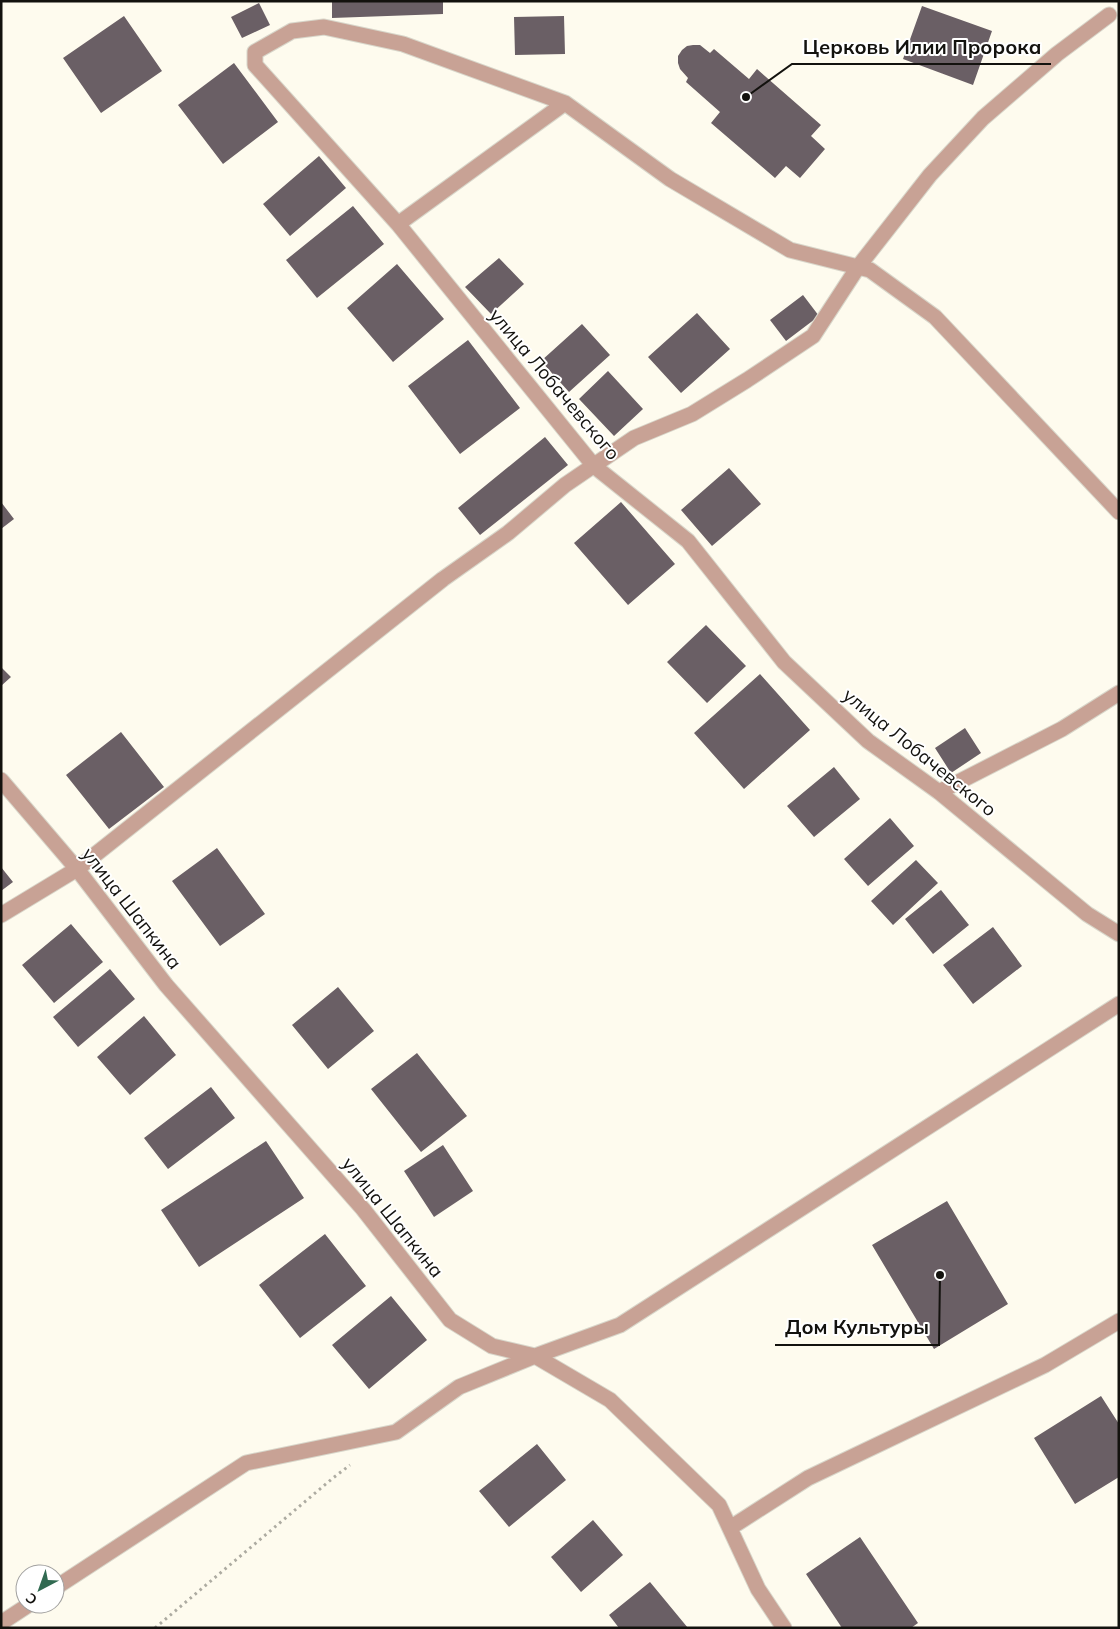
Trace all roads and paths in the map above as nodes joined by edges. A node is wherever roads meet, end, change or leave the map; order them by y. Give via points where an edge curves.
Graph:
1 (1108, 15) dead end
2 (565, 103) junction
3 (398, 224) junction
4 (858, 267) junction
5 (594, 466) junction
6 (1119, 512) edge
7 (1119, 692) edge
8 (1, 780) edge
9 (939, 792) junction
10 (77, 869) junction
11 (1, 916) edge
12 (1119, 934) edge
13 (1119, 1004) edge
14 (1119, 1321) edge
15 (536, 1356) junction
16 (357, 1460) dead end
17 (730, 1528) junction
18 (65, 1581) edge
19 (15, 1614) edge
20 (1, 1623) edge
21 (155, 1628) edge
22 (784, 1628) edge

1 - 4 street via 983,118 930,175
2 - 3 street
2 - 3 street, улица Лобачевского via 403,44 324,27 292,31 255,52 255,65
2 - 4 street via 670,179 790,250
3 - 5 street, улица Лобачевского
4 - 5 street via 813,336 692,414 634,438
4 - 6 street via 870,270 935,317
5 - 9 street, улица Лобачевского via 688,541 784,662 868,741
5 - 10 street via 565,484 508,534 443,579
7 - 9 street via 1062,729
8 - 10 street, улица Шапкина
9 - 12 street, улица Лобачевского via 1087,914
10 - 11 street
10 - 15 street, улица Шапкина via 166,985 364,1209 450,1320 492,1346
13 - 15 street via 620,1325
14 - 17 street via 1045,1365 808,1478
15 - 17 street, улица Шапкина via 610,1400 719,1506
15 - 18 street via 459,1387 396,1432 246,1462
16 - 21 path
17 - 22 street, улица Шапкина via 758,1589
19 - 20 street

